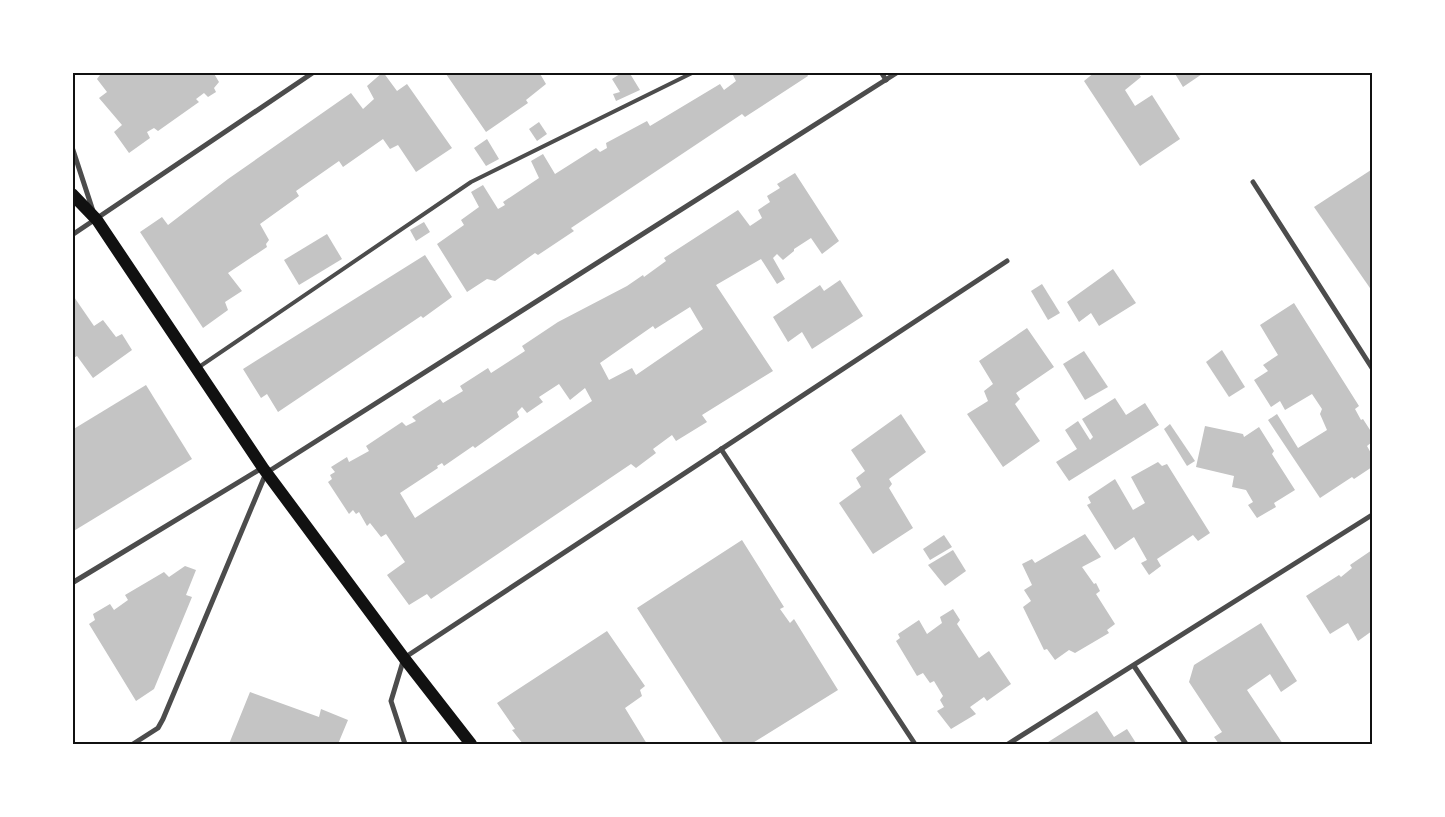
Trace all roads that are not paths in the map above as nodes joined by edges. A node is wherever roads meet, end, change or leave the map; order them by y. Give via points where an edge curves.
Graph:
1 (314, 72) edge
2 (694, 72) edge
3 (881, 72) edge
4 (898, 72) edge
5 (886, 80) junction
6 (72, 147) edge
7 (1253, 182) dead end
8 (72, 194) edge
9 (96, 220) junction
10 (72, 235) edge
11 (1007, 261) dead end
12 (197, 368) junction
13 (1372, 368) edge
14 (721, 449) junction
15 (265, 471) junction
16 (1372, 515) edge
17 (72, 583) edge
18 (404, 658) junction
19 (1134, 666) junction
20 (133, 744) edge
21 (405, 744) edge
22 (471, 744) edge
23 (915, 744) edge
24 (1008, 744) edge
25 (1186, 744) edge

1 - 9 street
2 - 12 lane via 471,182
3 - 5 street
4 - 5 street
5 - 15 street
6 - 9 street
7 - 13 street
8 - 9 main road
9 - 10 street
9 - 12 main road
11 - 14 street
12 - 15 main road
14 - 18 street
14 - 23 street
15 - 17 street
15 - 18 main road
15 - 20 street via 163,719 158,728
16 - 19 street
18 - 21 street via 391,702
18 - 22 main road
19 - 24 street
19 - 25 street

